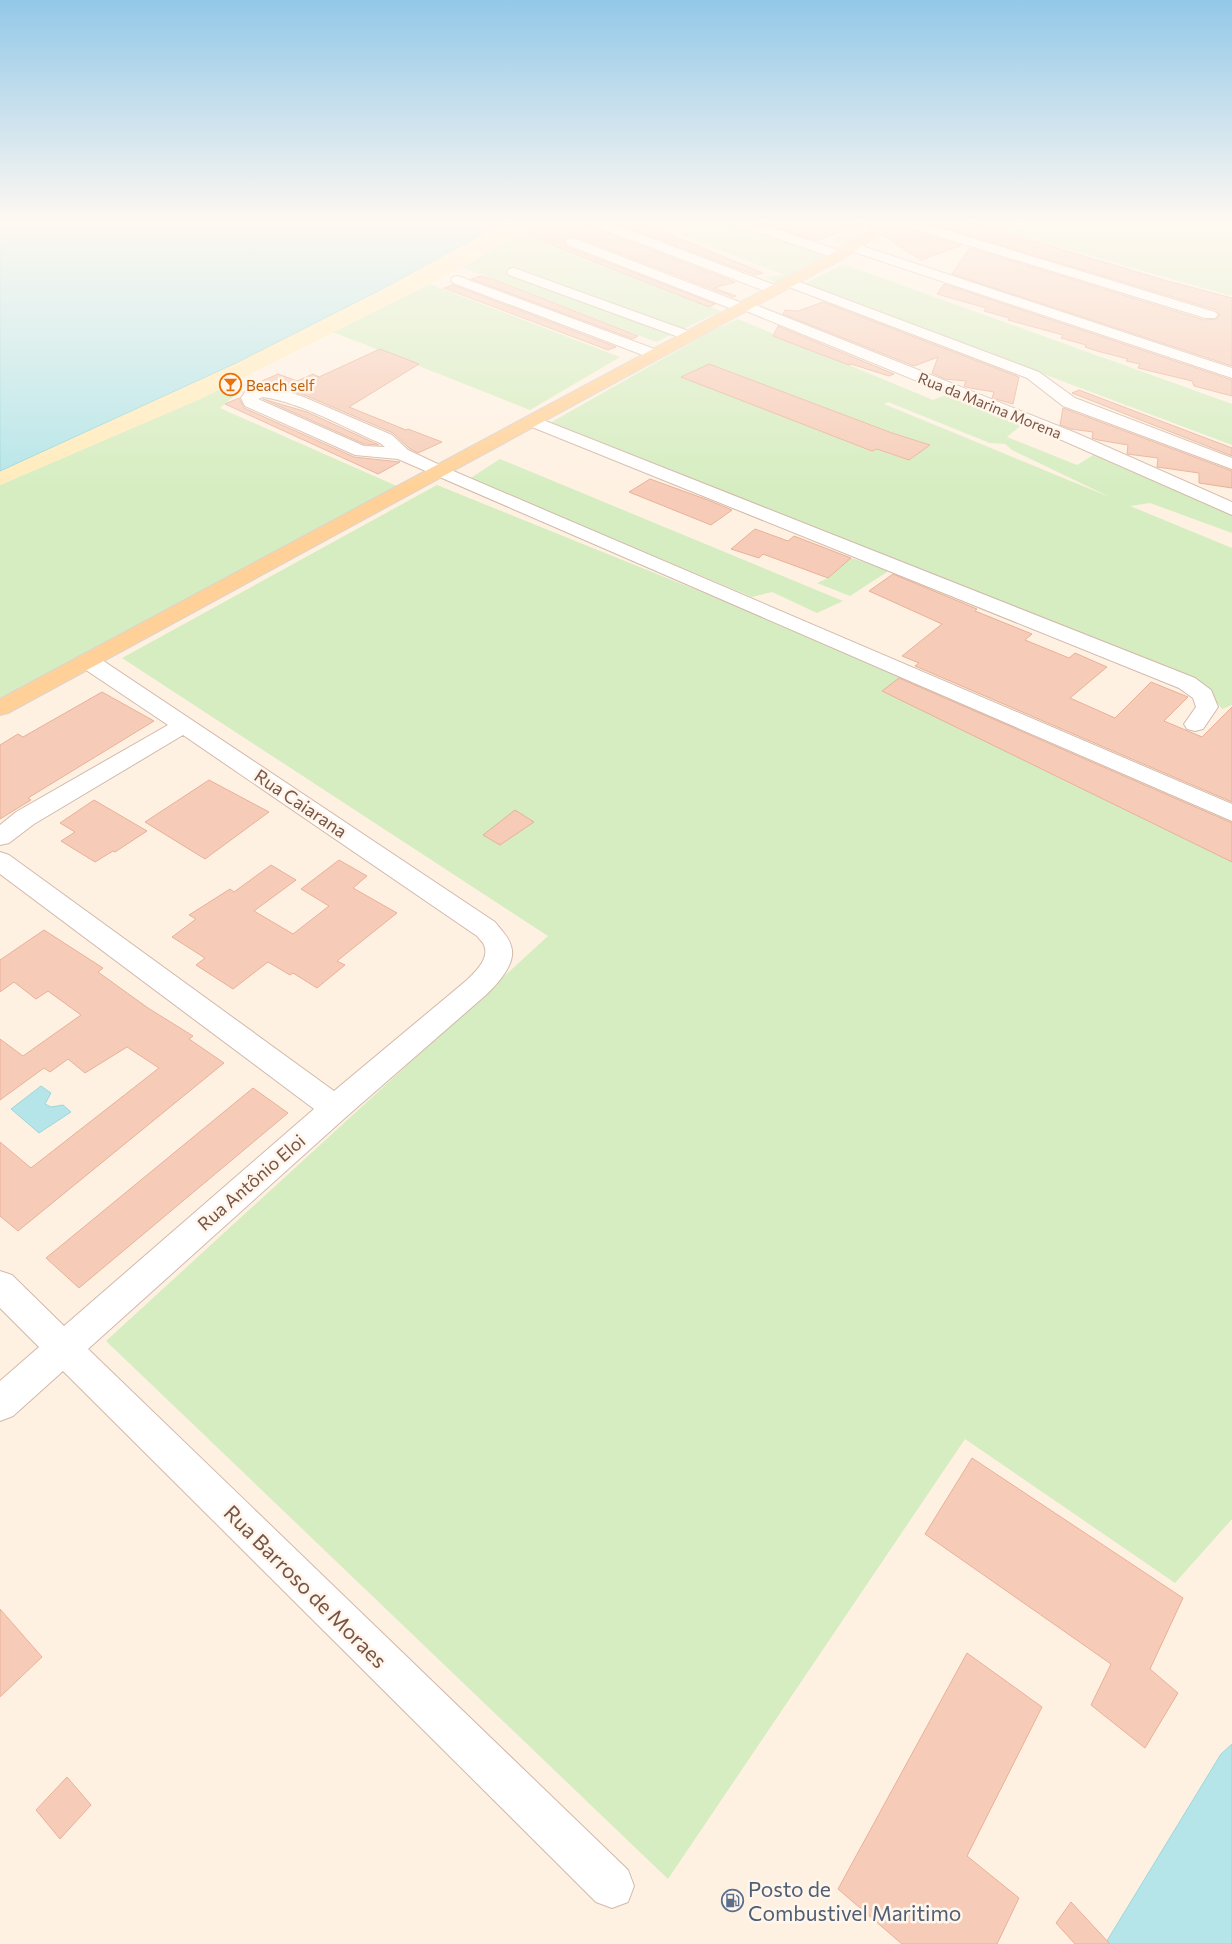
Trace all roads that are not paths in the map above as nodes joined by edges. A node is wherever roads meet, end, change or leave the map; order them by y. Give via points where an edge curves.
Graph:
1 (539, 311) edge
2 (620, 311) edge
3 (737, 311) edge
4 (753, 311) edge
5 (845, 311) edge
6 (1039, 311) edge
7 (1193, 311) edge
8 (1210, 316) dead end
9 (689, 336) junction
10 (654, 354) junction
11 (1232, 373) edge
12 (1029, 393) dead end
13 (1047, 400) dead end
14 (541, 424) junction
15 (408, 457) junction
16 (1232, 464) edge
17 (438, 471) junction
18 (1232, 509) edge
19 (88, 661) junction
20 (0, 708) edge
21 (184, 724) junction
22 (1195, 724) dead end
23 (1232, 813) edge
24 (0, 837) edge
25 (0, 861) edge
26 (498, 958) joint
27 (335, 1108) junction
28 (0, 1286) edge
29 (64, 1347) junction
30 (0, 1404) edge
31 (612, 1886) dead end

1 - 10 street
2 - 9 street
3 - 9 main road
4 - 18 street, Rua da Marina Morena via 1070,438
5 - 16 street via 1033,375 1069,402
6 - 11 street
7 - 8 street
9 - 10 main road
10 - 14 main road
12 - 13 street
14 - 17 main road
14 - 22 street via 1187,683 1204,695 1208,707
15 - 15 street via 361,451 251,402 249,398 261,392 300,402 386,439
15 - 17 street
17 - 19 main road
17 - 23 street via 874,656
19 - 20 main road
19 - 21 street, Rua Caiarana
21 - 24 street via 25,818
21 - 26 street, Rua Caiarana via 486,929 498,945
25 - 27 street
26 - 27 street, Rua Antônio Eloi via 491,973 477,988
27 - 29 street, Rua Antônio Eloi
28 - 29 street, Rua Barroso de Moraes
29 - 30 street, Rua Antônio Eloi
29 - 31 street, Rua Barroso de Moraes

